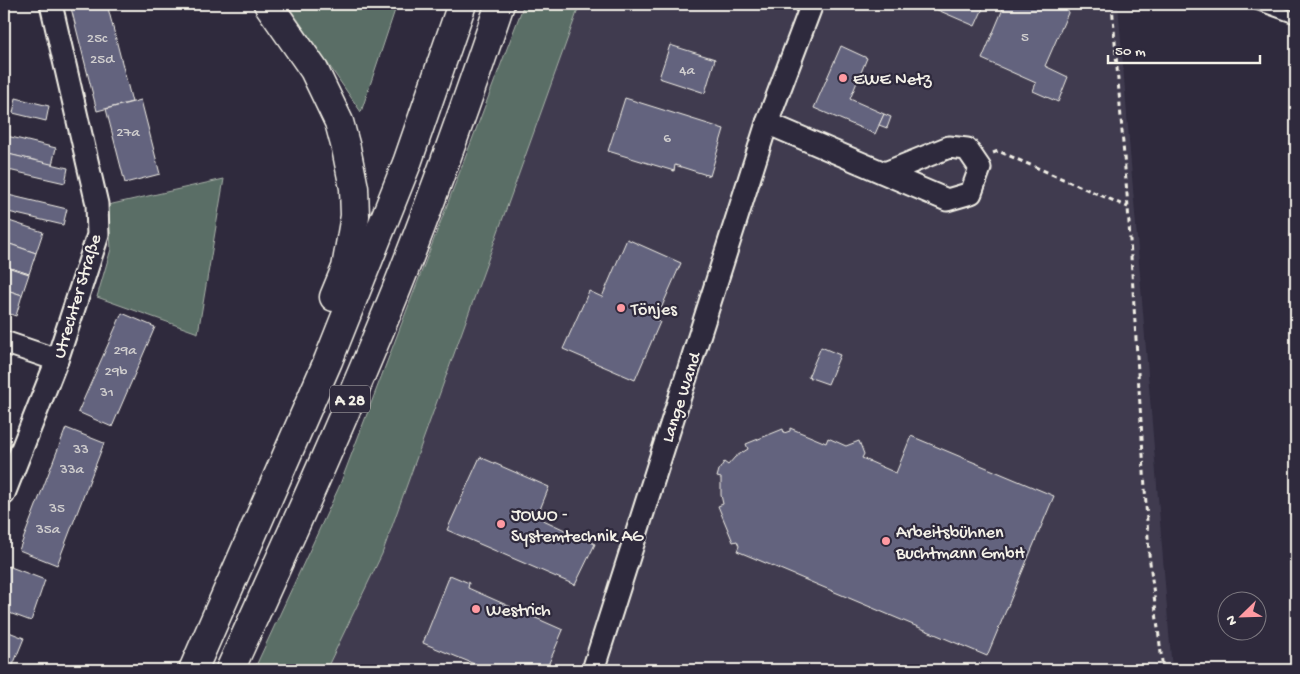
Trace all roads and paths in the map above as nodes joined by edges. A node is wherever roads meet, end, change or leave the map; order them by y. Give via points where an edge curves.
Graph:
1 (51, 4) edge
2 (268, 4) edge
3 (462, 4) edge
4 (500, 4) edge
5 (812, 4) edge
6 (1112, 4) edge
7 (1257, 4) edge
8 (1296, 18) edge
9 (767, 123) junction
10 (973, 158) junction
11 (885, 173) junction
12 (1128, 207) junction
13 (4, 342) edge
14 (57, 360) junction
15 (328, 361) junction
16 (4, 494) edge
17 (193, 670) edge
18 (230, 670) edge
19 (593, 670) edge
20 (1162, 670) edge

1 - 14 street, Utrechter Straße via 97,204 98,235
2 - 15 highway via 314,70 329,99 339,122 354,188 355,216 346,268 325,320
3 - 15 highway, A 28 via 407,163
4 - 18 highway, A 28 via 397,288
5 - 9 street, Lange Wand
6 - 12 path
7 - 8 lane
9 - 11 street
9 - 19 street, Lange Wand
10 - 11 street via 967,149 950,147
10 - 11 street via 980,168 972,194 947,200
10 - 12 path via 998,151
12 - 20 path via 1149,554
13 - 14 street
14 - 16 street, Utrechter Straße
15 - 17 highway, A 28

